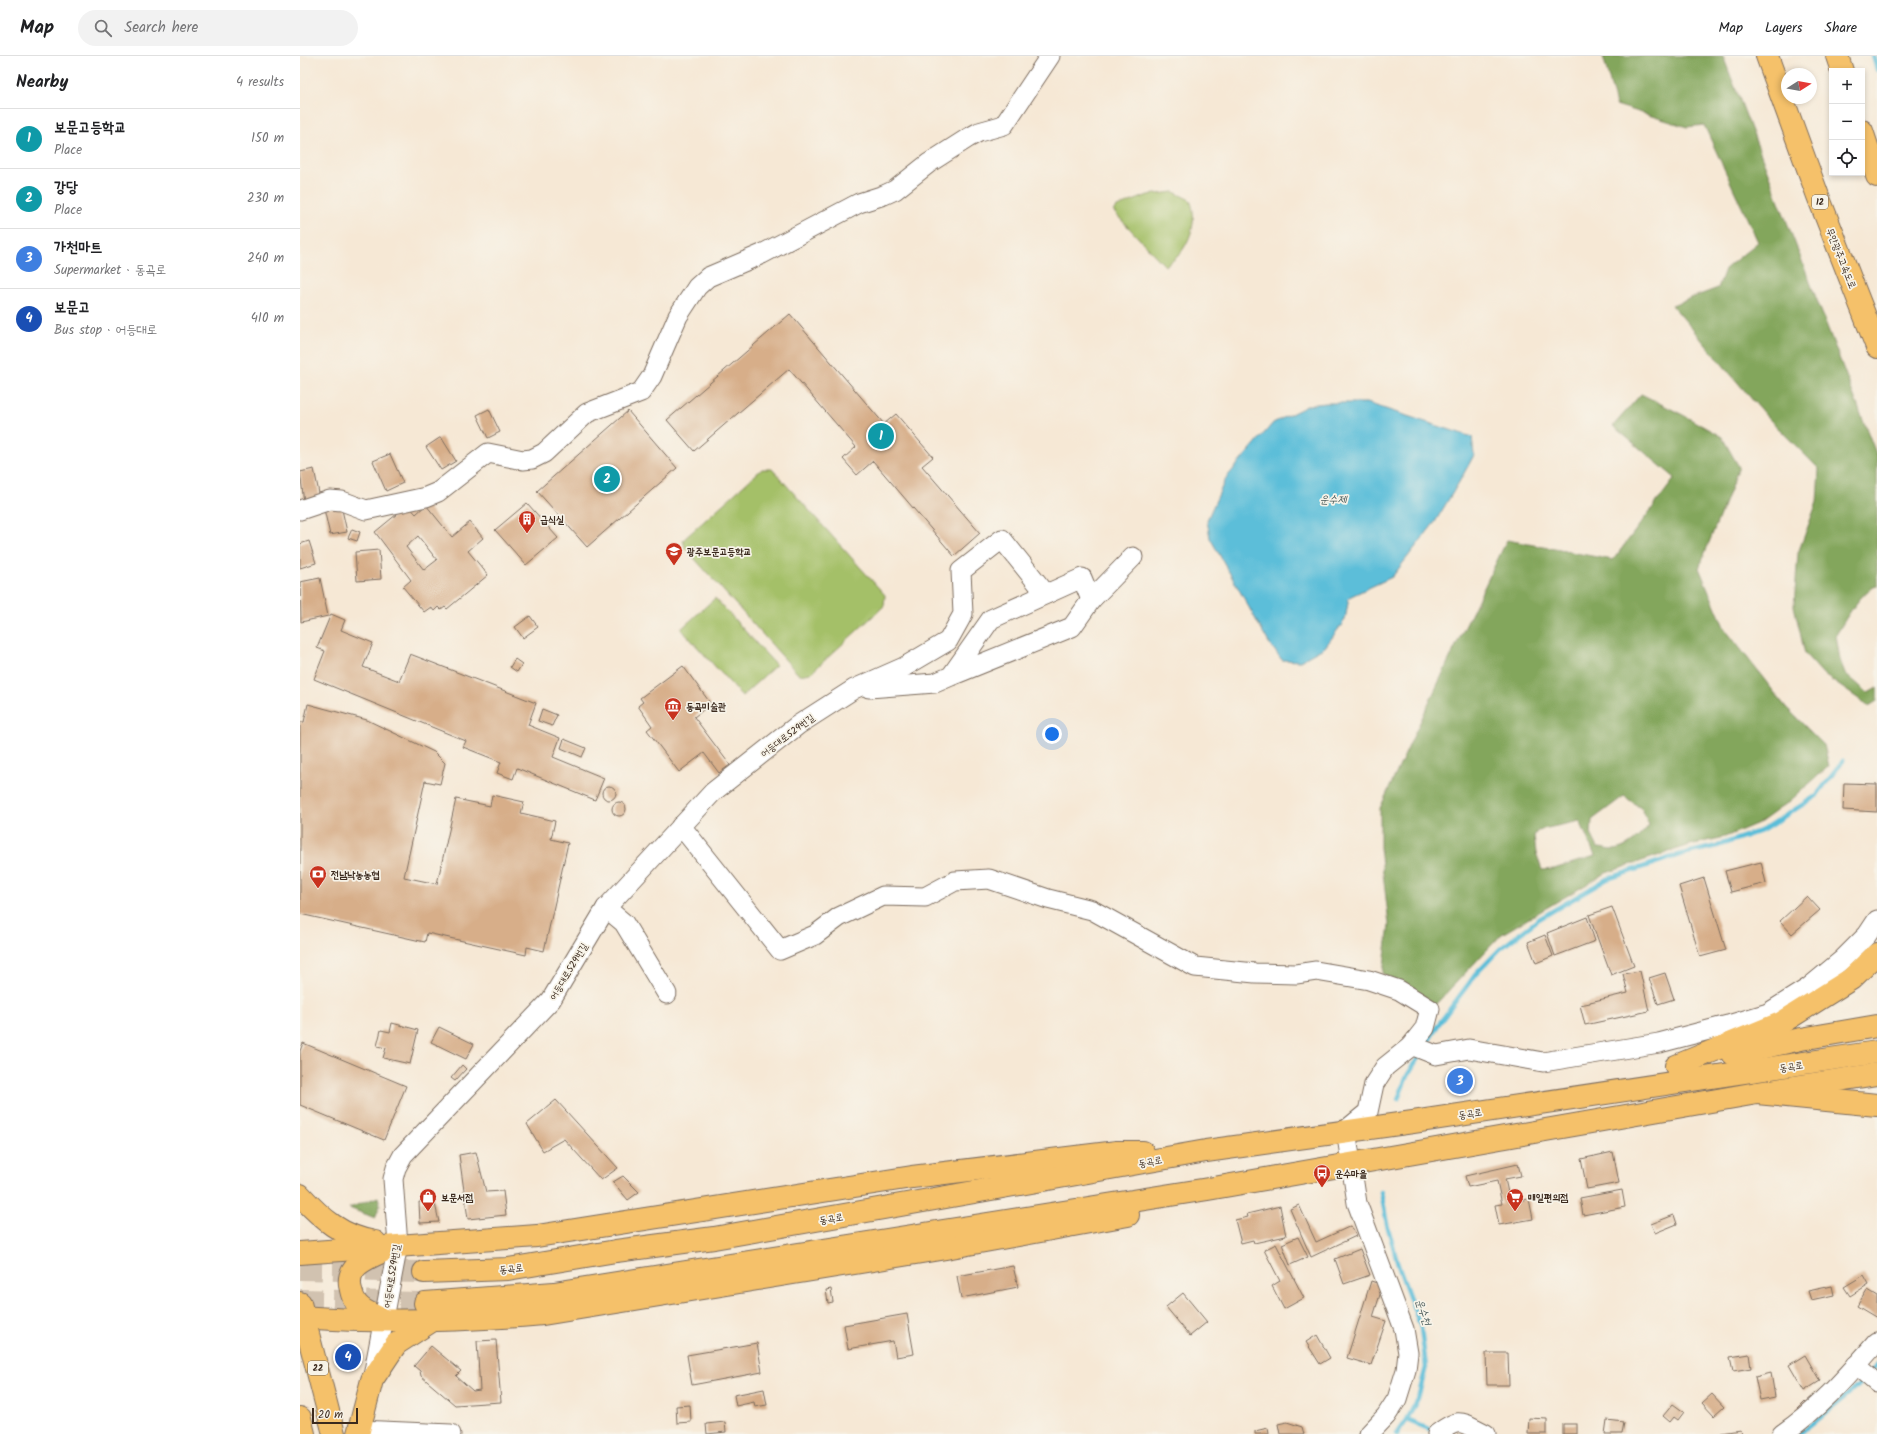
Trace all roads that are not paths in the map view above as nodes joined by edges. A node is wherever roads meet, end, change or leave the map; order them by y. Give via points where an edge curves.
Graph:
1 (1050, 56) edge
2 (1767, 56) edge
3 (1837, 56) edge
4 (1841, 68) edge
5 (1865, 140) edge
6 (1877, 176) edge
7 (1877, 347) edge
8 (300, 510) edge
9 (1133, 557) dead end
10 (1046, 594) junction
11 (1091, 600) junction
12 (951, 676) junction
13 (854, 689) junction
14 (681, 826) junction
15 (606, 908) junction
16 (1877, 920) edge
17 (1877, 954) edge
18 (666, 994) dead end
19 (1877, 1026) edge
20 (1413, 1047) junction
21 (1877, 1052) edge
22 (1676, 1066) junction
23 (1877, 1074) edge
24 (1757, 1093) junction
25 (1545, 1102) junction
26 (1877, 1105) edge
27 (1346, 1130) junction
28 (1206, 1151) junction
29 (1352, 1163) junction
30 (300, 1195) edge
31 (398, 1245) junction
32 (300, 1252) edge
33 (424, 1272) tunnel mouth
34 (429, 1311) junction
35 (301, 1312) edge
36 (384, 1320) junction
37 (1877, 1342) edge
38 (1867, 1375) edge
39 (372, 1380) junction
40 (300, 1418) edge
41 (1443, 1429) edge
42 (358, 1432) edge
43 (304, 1434) edge
44 (334, 1434) edge
45 (451, 1434) edge
46 (1370, 1434) edge
47 (1486, 1434) edge
48 (1782, 1434) edge

1 - 8 street via 1004,125 968,138 929,163 895,190 859,203 768,251 708,277 697,287 678,316 652,376 641,392 587,414 544,453 523,460 488,453 438,492 426,497 366,510 342,501 330,500
2 - 7 main road, 무안광주고속도로 / 12
3 - 4 main road
5 - 6 main road
9 - 11 street
10 - 11 street via 1082,578
10 - 12 street via 991,619
10 - 13 street, 어등대로529번길 via 1002,539 961,571 963,614 948,641 904,667
11 - 12 street via 1072,627
12 - 13 street via 935,683
13 - 14 street, 어등대로529번길 via 798,725 713,792
14 - 15 street, 어등대로529번길
14 - 20 street via 780,950 815,935 839,918 883,896 925,897 955,881 989,879 1048,899 1092,910 1195,967 1255,973 1296,974 1316,971 1369,980 1399,990 1430,1009 1425,1028
15 - 18 street via 624,923
15 - 31 street, 어등대로529번길 via 551,1000 403,1155 393,1179
16 - 20 street via 1867,935 1848,954 1814,983 1768,1013 1659,1043 1543,1062 1469,1049 1436,1055
17 - 22 main road via 1851,979 1781,1023
19 - 22 main road via 1801,1039
20 - 27 street via 1385,1067 1374,1084 1368,1112
21 - 25 main road, 동곡로
22 - 25 main road
23 - 24 main road
24 - 26 main road
24 - 29 main road
25 - 27 main road, 동곡로
27 - 28 main road, 동곡로
27 - 29 street
28 - 31 main road via 1117,1152 912,1177 537,1236
28 - 33 main road, 동곡로 via 714,1238 508,1269
29 - 34 main road via 1208,1189 1123,1217 543,1314 488,1319
29 - 46 street via 1357,1203 1404,1330 1408,1353 1406,1370 1397,1399
30 - 31 main road via 328,1223 344,1233 370,1241
31 - 32 main road
31 - 36 street, 어등대로529번길
31 - 36 main road via 359,1263 350,1276 350,1287 357,1305
34 - 36 main road
34 - 39 main road via 396,1344
35 - 36 main road
35 - 44 main road, 22
36 - 39 street, 어등대로529번길
37 - 38 street
38 - 48 street via 1842,1382 1798,1424
39 - 42 main road
40 - 43 main road
41 - 47 street via 1459,1422
42 - 45 street

